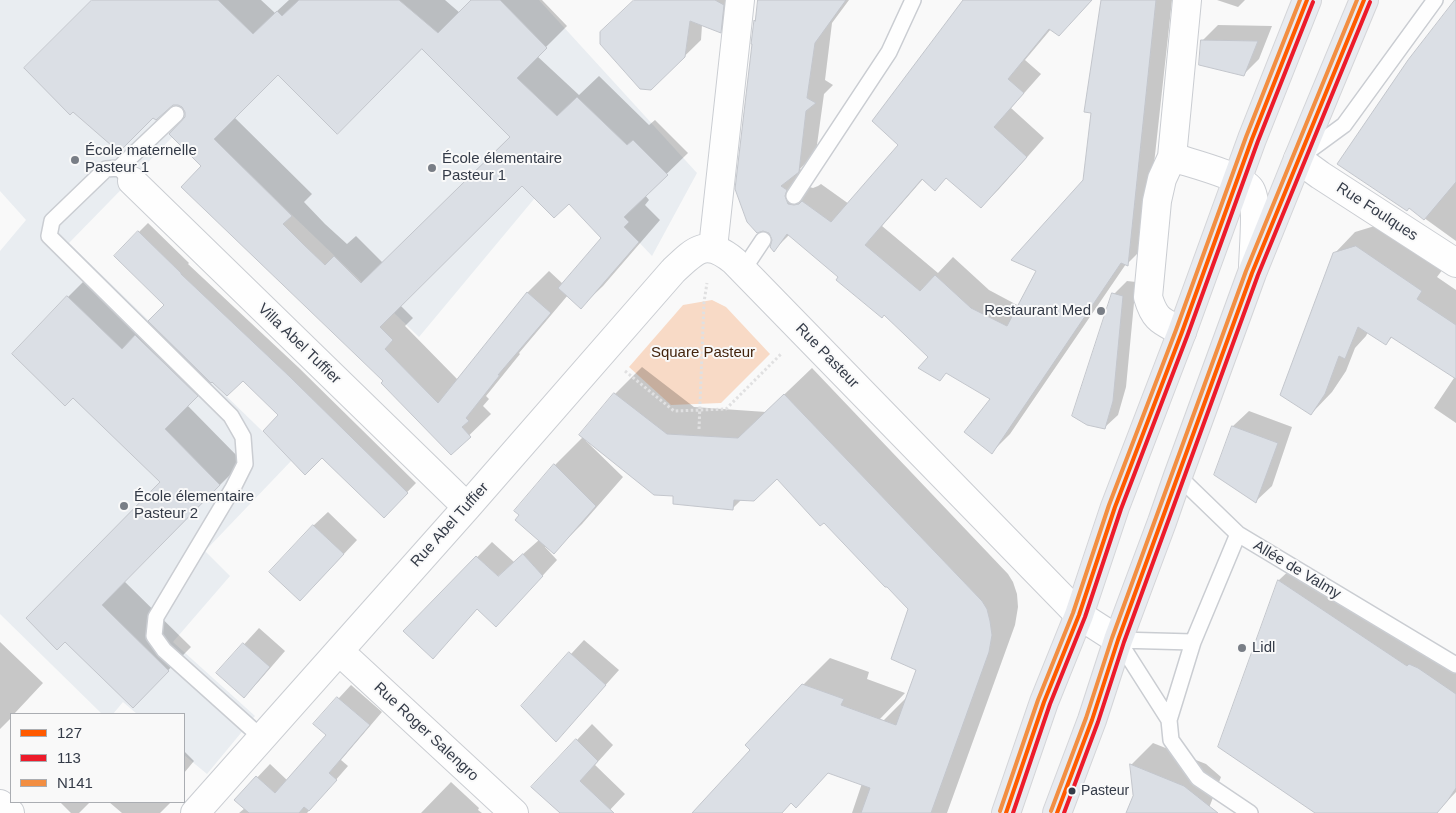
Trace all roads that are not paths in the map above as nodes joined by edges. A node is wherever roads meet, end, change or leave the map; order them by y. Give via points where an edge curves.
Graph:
1 (740, 0) edge
2 (913, 0) edge
3 (1187, 0) edge
4 (1306, 0) edge
5 (1364, 0) edge
6 (1435, 0) edge
7 (176, 114) dead end
8 (1172, 157) junction
9 (1298, 159) junction
10 (125, 175) junction
11 (1238, 179) junction
12 (794, 196) dead end
13 (763, 240) dead end
14 (713, 248) junction
15 (1456, 263) edge
16 (743, 270) junction
17 (1252, 273) junction
18 (1182, 332) junction
19 (1178, 476) junction
20 (467, 506) junction
21 (1238, 534) junction
22 (1079, 615) junction
23 (1118, 640) junction
24 (1193, 642) junction
25 (339, 651) junction
26 (1456, 664) edge
27 (1170, 720) junction
28 (262, 738) junction
29 (0, 804) edge
30 (10, 813) edge
31 (195, 813) edge
32 (514, 813) edge
33 (1006, 813) edge
34 (1057, 813) edge
35 (1250, 813) edge

1 - 14 street
2 - 12 lane via 889,52
3 - 8 street
4 - 11 main road
5 - 9 main road
6 - 9 lane via 1344,125
7 - 10 lane
8 - 11 street
8 - 18 street via 1157,201 1148,297 1152,312
9 - 15 street, Rue Foulques
9 - 17 main road
10 - 20 street, Villa Abel Tuffier
10 - 28 lane via 106,169 52,221 49,236 231,416 243,437 245,464 156,617 154,636 164,650
11 - 17 street via 1250,189 1255,202
11 - 18 main road
13 - 16 lane
14 - 16 street, Rue Pasteur via 723,252
14 - 20 street, Rue Abel Tuffier via 690,254 673,271
16 - 22 street, Rue Pasteur
17 - 19 main road
18 - 22 main road via 1115,507
19 - 21 lane
19 - 23 main road
20 - 25 street, Rue Abel Tuffier
21 - 24 lane, Allée de Valmy
21 - 26 lane, Allée de Valmy
22 - 23 street, Rue Pasteur
22 - 33 main road via 1044,702
23 - 24 lane
23 - 27 lane, Allée de Valmy
23 - 34 main road
24 - 27 lane, Allée de Valmy
25 - 28 street, Rue Abel Tuffier
25 - 32 street, Rue Roger Salengro
27 - 35 lane, Allée de Valmy via 1171,740 1198,778
28 - 31 street, Rue Abel Tuffier
29 - 30 street

